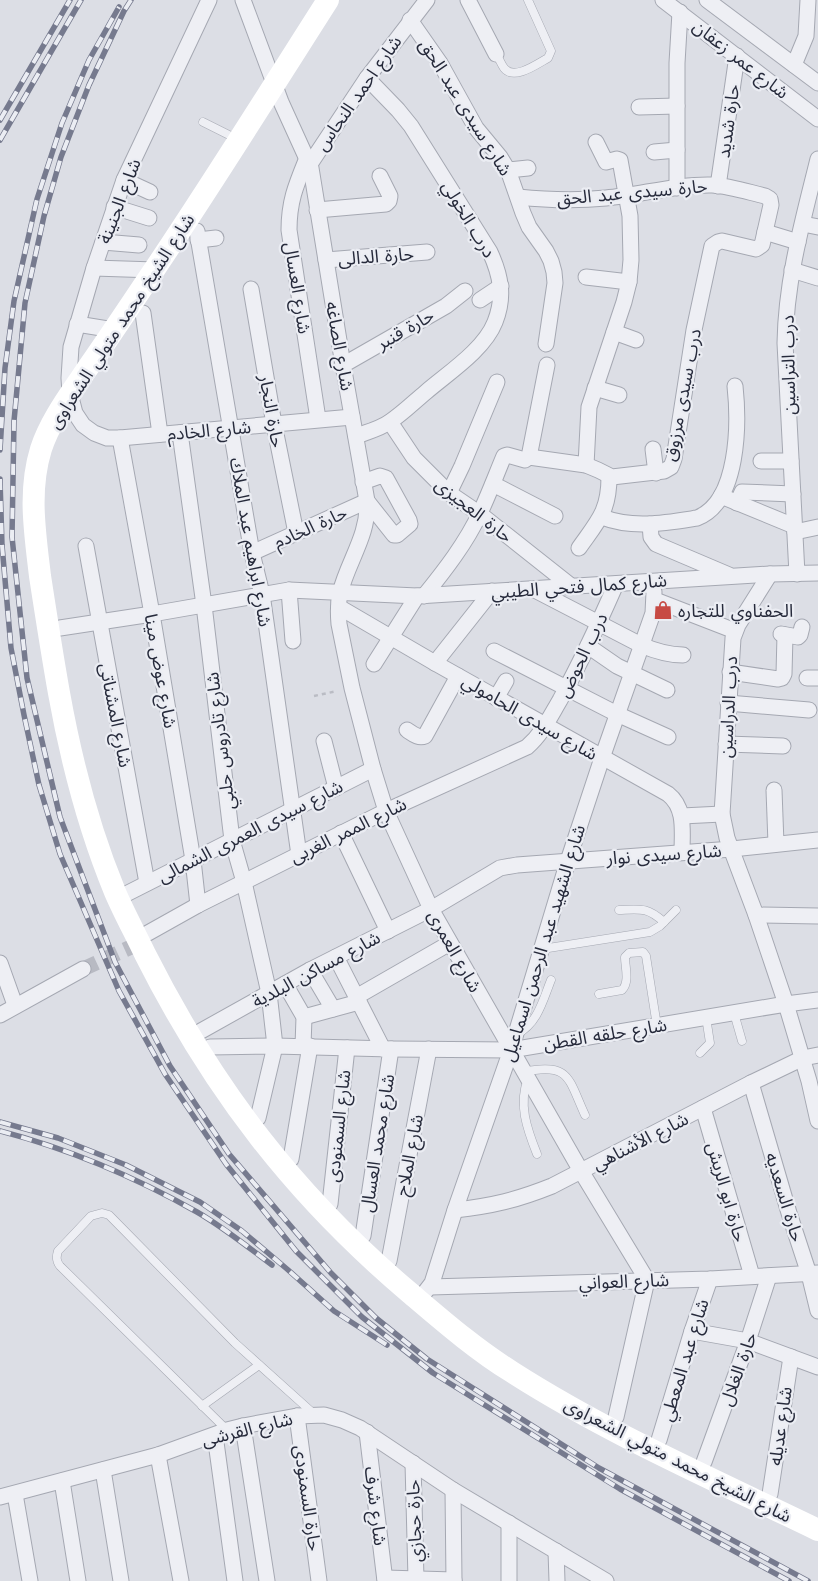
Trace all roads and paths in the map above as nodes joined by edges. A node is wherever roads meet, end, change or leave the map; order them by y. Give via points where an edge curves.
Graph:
1 (209, 0) edge
2 (243, 0) edge
3 (328, 0) edge
4 (343, 0) edge
5 (427, 0) edge
6 (468, 0) edge
7 (528, 0) edge
8 (664, 0) edge
9 (707, 0) edge
10 (808, 0) edge
11 (680, 12) junction
12 (410, 20) junction
13 (813, 26) edge
14 (496, 54) joint
15 (737, 56) junction
16 (794, 65) junction
17 (366, 78) junction
18 (818, 83) edge
19 (278, 93) junction
20 (677, 106) junction
21 (639, 108) dead end
22 (818, 118) edge
23 (203, 122) dead end
24 (238, 140) junction
25 (596, 142) dead end
26 (677, 150) junction
27 (654, 152) dead end
28 (818, 159) edge
29 (308, 161) junction
30 (528, 168) dead end
31 (508, 170) junction
32 (380, 176) dead end
33 (124, 180) junction
34 (718, 186) junction
35 (677, 188) junction
36 (150, 192) dead end
37 (627, 195) junction
38 (518, 197) junction
39 (114, 207) junction
40 (318, 210) junction
41 (149, 218) dead end
42 (803, 224) junction
43 (818, 227) edge
44 (765, 232) junction
45 (204, 236) junction
46 (103, 242) junction
47 (798, 242) junction
48 (139, 245) dead end
49 (427, 252) dead end
50 (326, 260) junction
51 (94, 268) junction
52 (155, 270) junction
53 (792, 270) junction
54 (586, 277) dead end
55 (818, 278) edge
56 (629, 282) junction
57 (501, 286) junction
58 (251, 289) dead end
59 (465, 291) dead end
60 (480, 300) dead end
61 (143, 313) junction
62 (77, 324) junction
63 (114, 330) junction
64 (614, 332) junction
65 (636, 340) dead end
66 (546, 344) dead end
67 (343, 364) junction
68 (547, 365) dead end
69 (497, 382) dead end
70 (735, 386) dead end
71 (595, 388) junction
72 (619, 395) dead end
73 (73, 404) junction
74 (352, 416) junction
75 (318, 419) junction
76 (390, 422) junction
77 (274, 424) junction
78 (230, 428) junction
79 (180, 433) junction
80 (160, 434) junction
81 (356, 436) junction
82 (120, 438) junction
83 (653, 449) dead end
84 (529, 457) junction
85 (761, 461) dead end
86 (791, 461) junction
87 (586, 465) junction
88 (656, 472) junction
89 (609, 476) junction
90 (363, 482) junction
91 (493, 484) junction
92 (449, 493) junction
93 (793, 494) junction
94 (721, 496) junction
95 (367, 501) junction
96 (737, 503) junction
97 (480, 514) junction
98 (555, 516) dead end
99 (602, 516) junction
100 (650, 524) junction
101 (818, 527) edge
102 (795, 529) junction
103 (296, 533) junction
104 (86, 546) dead end
105 (579, 548) dead end
106 (252, 553) junction
107 (818, 572) edge
108 (770, 574) junction
109 (797, 574) junction
110 (733, 576) junction
111 (650, 582) junction
112 (616, 584) junction
113 (571, 586) junction
114 (533, 589) junction
115 (289, 590) junction
116 (492, 591) junction
117 (262, 594) junction
118 (421, 596) junction
119 (340, 599) junction
120 (655, 600) junction
121 (204, 605) junction
122 (152, 614) junction
123 (98, 621) junction
124 (598, 624) junction
125 (802, 626) dead end
126 (60, 628) junction
127 (735, 631) junction
128 (391, 637) junction
129 (293, 641) dead end
130 (641, 645) junction
131 (588, 646) junction
132 (494, 651) dead end
133 (683, 654) dead end
134 (435, 663) junction
135 (374, 664) dead end
136 (730, 672) junction
137 (631, 673) junction
138 (458, 676) junction
139 (506, 681) dead end
140 (352, 688) junction
141 (567, 688) junction
142 (667, 690) dead end
143 (314, 696) dead end
144 (496, 698) junction
145 (728, 703) junction
146 (810, 710) dead end
147 (617, 714) junction
148 (546, 726) junction
149 (407, 730) dead end
150 (668, 736) dead end
151 (324, 741) dead end
152 (726, 744) junction
153 (783, 746) dead end
154 (602, 758) junction
155 (373, 769) junction
156 (336, 788) junction
157 (774, 790) dead end
158 (294, 809) junction
159 (386, 811) junction
160 (722, 814) junction
161 (682, 816) junction
162 (341, 833) junction
163 (232, 840) junction
164 (818, 840) edge
165 (776, 844) junction
166 (732, 848) junction
167 (682, 852) junction
168 (299, 855) junction
169 (193, 860) junction
170 (568, 861) junction
171 (244, 882) junction
172 (138, 888) junction
173 (198, 905) junction
174 (431, 909) junction
175 (619, 910) dead end
176 (676, 910) dead end
177 (756, 915) junction
178 (818, 916) edge
179 (664, 922) junction
180 (388, 931) junction
181 (148, 933) junction
182 (450, 942) junction
183 (542, 949) junction
184 (336, 957) junction
185 (0, 963) edge
186 (83, 970) tunnel mouth
187 (310, 970) junction
188 (551, 980) dead end
189 (285, 984) junction
190 (268, 993) junction
191 (599, 994) dead end
192 (358, 999) junction
193 (818, 1000) edge
194 (786, 1004) junction
195 (15, 1006) junction
196 (333, 1009) junction
197 (734, 1013) junction
198 (0, 1015) edge
199 (304, 1016) junction
200 (706, 1017) junction
201 (657, 1026) junction
202 (205, 1039) junction
203 (742, 1041) dead end
204 (513, 1042) junction
205 (275, 1046) junction
206 (306, 1046) junction
207 (346, 1048) junction
208 (387, 1049) junction
209 (429, 1049) junction
210 (700, 1053) dead end
211 (818, 1054) edge
212 (803, 1058) junction
213 (526, 1075) junction
214 (752, 1083) junction
215 (814, 1084) edge
216 (703, 1108) junction
217 (585, 1115) dead end
218 (258, 1118) junction
219 (818, 1121) edge
220 (537, 1154) dead end
221 (291, 1159) junction
222 (581, 1171) junction
223 (330, 1204) junction
224 (455, 1210) junction
225 (363, 1236) junction
226 (389, 1261) junction
227 (813, 1274) edge
228 (752, 1276) junction
229 (769, 1276) junction
230 (710, 1279) junction
231 (647, 1280) junction
232 (425, 1293) junction
233 (818, 1311) edge
234 (692, 1331) junction
235 (748, 1341) junction
236 (790, 1358) junction
237 (259, 1365) junction
238 (818, 1367) edge
239 (202, 1406) junction
240 (315, 1415) junction
241 (297, 1416) junction
242 (616, 1417) junction
243 (243, 1426) junction
244 (221, 1432) junction
245 (367, 1432) junction
246 (660, 1440) junction
247 (158, 1455) junction
248 (704, 1462) junction
249 (413, 1463) junction
250 (103, 1470) junction
251 (62, 1481) junction
252 (453, 1490) junction
253 (770, 1494) junction
254 (7, 1495) edge
255 (818, 1516) edge
256 (508, 1523) junction
257 (818, 1530) edge
258 (556, 1551) junction
259 (416, 1579) junction
260 (385, 1580) edge
261 (454, 1580) edge
262 (30, 1581) edge
263 (78, 1581) edge
264 (121, 1581) edge
265 (181, 1581) edge
266 (235, 1581) edge
267 (267, 1581) edge
268 (319, 1581) edge
269 (508, 1581) edge
270 (557, 1581) edge
271 (606, 1581) edge

1 - 33 street, شارع الجنينة
2 - 19 street, شارع الصاغه
3 - 19 street, شارع الشيخ محمد متولي الشعراوى
4 - 19 street, شارع الشيخ محمد متولي الشعراوى
5 - 12 street, شارع احمد النحاس
6 - 14 street
7 - 14 lane via 551,51 550,56 513,73 504,69
8 - 11 street, شارع عمر زعفان
9 - 16 street, شارع عمر زعفان
10 - 13 street
11 - 15 street, شارع عمر زعفان
11 - 20 street
12 - 17 street, شارع احمد النحاس
12 - 31 street, شارع سيدى عبد الحق via 438,47 476,128
13 - 16 street
15 - 22 street, شارع عمر زعفان
15 - 34 street, حارة شديد
16 - 18 street, شارع عمر زعفان
17 - 29 street, شارع احمد النحاس
17 - 57 street, درب الخولي via 411,126 490,252
19 - 24 street, شارع الشيخ محمد متولي الشعراوى
19 - 29 street, شارع الصاغه
19 - 45 street, شارع الشيخ محمد متولي الشعراوى
20 - 21 street
20 - 26 street
23 - 24 lane
24 - 52 street, شارع الشيخ محمد متولي الشعراوى
25 - 37 street via 606,162 620,160
26 - 27 street
26 - 35 street
28 - 42 street, درب التراسين
29 - 40 street, شارع الصاغه
29 - 75 street, شارع العسال via 291,202 289,230
30 - 31 street
31 - 38 street, شارع سيدى عبد الحق
32 - 40 street via 390,196 386,204
33 - 36 street
33 - 39 street, شارع الجنينة
34 - 35 street, حارة سيدى عبد الحق
34 - 44 street, حارة سيدى عبد الحق via 768,197 772,205
35 - 37 street, حارة سيدى عبد الحق
37 - 38 street, حارة سيدى عبد الحق via 569,200
37 - 56 street via 631,238
38 - 66 street, شارع سيدى عبد الحق via 526,220 546,251 554,272
39 - 41 street
39 - 46 street, شارع الجنينة
40 - 50 street, شارع الصاغه
42 - 43 street
42 - 47 street, درب التراسين
44 - 47 street
44 - 88 street, درب سيدى مرزوق via 758,248 722,241 712,246 694,330 673,463 668,470
45 - 61 street, شارع الشيخ محمد متولي الشعراوى
45 - 78 street, شارع ابراهيم عبد الملاك
46 - 48 street
46 - 51 street, شارع الجنينة
47 - 53 street, درب التراسين
49 - 50 street, حارة الدالى
50 - 67 street, شارع الصاغه
51 - 52 street
51 - 62 street, شارع الجنينة
52 - 63 street, شارع الشيخ محمد متولي الشعراوى
53 - 55 street
53 - 86 street, درب التراسين via 785,343
54 - 56 street
56 - 64 street
57 - 60 street
57 - 76 street, درب الخولي via 500,306 485,339
58 - 77 street, حارة النجار
59 - 67 street, حارة قنبر via 446,306
61 - 73 street, شارع الشيخ محمد متولي الشعراوى
61 - 80 street
62 - 63 street
62 - 73 street, شارع الجنينة via 69,362
63 - 73 street, شارع الشيخ محمد متولي الشعراوى
64 - 65 street
64 - 71 street
67 - 74 street, شارع الصاغه
68 - 84 street
69 - 92 street
70 - 94 street via 736,442
71 - 72 street
71 - 87 street via 588,414
73 - 82 street, شارع الخادم via 83,425 94,433 106,438
73 - 126 street, شارع الشيخ محمد متولي الشعراوى via 48,470 43,511
73 - 232 street, شارع الشيخ محمد متولي الشعراوى via 50,428 42,448 34,488 34,530 64,719 83,794 117,897 156,976 202,1057 255,1134 316,1205 382,1270
74 - 75 street, شارع الخادم
74 - 81 street, شارع الصاغه
75 - 77 street, شارع الخادم
76 - 81 street, درب الخولي
76 - 92 street, حارة العجيزى via 414,458
77 - 78 street, شارع الخادم
77 - 103 street, حارة النجار
78 - 79 street, شارع الخادم
78 - 106 street, شارع ابراهيم عبد الملاك
79 - 80 street, شارع الخادم
79 - 121 street, شارع تادروس حلبي
80 - 82 street, شارع الخادم
81 - 90 street, شارع الصاغه
82 - 122 street, شارع عوض مينا
83 - 88 street
84 - 87 street, درب سيدى مرزوق
84 - 91 street, درب سيدى مرزوق via 525,460 504,456
85 - 86 street
86 - 93 street, درب التراسين
87 - 89 street, درب سيدى مرزوق
88 - 89 street, درب سيدى مرزوق via 618,478
89 - 99 street via 608,497
90 - 95 street, شارع الصاغه
90 - 95 street via 380,476 386,478 410,524 394,535
91 - 97 street
91 - 98 street
92 - 97 street, حارة العجيزى
93 - 96 street via 744,492
93 - 102 street, درب التراسين
94 - 96 street
94 - 100 street via 704,515
95 - 103 street, حارة الخادم
95 - 119 street, شارع الصاغه via 365,529
96 - 102 street
97 - 113 street, حارة العجيزى
97 - 118 street via 455,556
99 - 100 street via 613,521
99 - 105 street
100 - 110 street via 651,537 656,544
101 - 102 street
102 - 109 street, درب التراسين
103 - 106 street, حارة الخادم
104 - 123 street, شارع المشناتى
106 - 117 street, شارع ابراهيم عبد الملاك
107 - 109 street, شارع كمال فتحي الطيبي
108 - 109 street, شارع كمال فتحي الطيبي
108 - 110 street, شارع كمال فتحي الطيبي
108 - 127 street, درب الدراسين
110 - 111 street, شارع كمال فتحي الطيبي
111 - 112 street, شارع كمال فتحي الطيبي
111 - 120 street, شارع الشهيد عبد الرحمن اسماعيل
112 - 113 street, شارع كمال فتحي الطيبي
112 - 124 street, درب الحوض
113 - 114 street, شارع كمال فتحي الطيبي
114 - 116 street, شارع كمال فتحي الطيبي
114 - 124 street
115 - 117 street, شارع كمال فتحي الطيبي
115 - 119 street, شارع كمال فتحي الطيبي
115 - 129 street
116 - 118 street, شارع كمال فتحي الطيبي
116 - 134 street
117 - 121 street, شارع كمال فتحي الطيبي
117 - 158 street, شارع ابراهيم عبد الملاك
118 - 119 street, شارع كمال فتحي الطيبي
118 - 128 street
119 - 128 street, شارع سيدى الحامولي
119 - 140 street, شارع العمرى via 339,624
120 - 127 street
120 - 130 street, شارع الشهيد عبد الرحمن اسماعيل
121 - 122 street, شارع كمال فتحي الطيبي
121 - 163 street, شارع تادروس حلبي
122 - 123 street, شارع كمال فتحي الطيبي
122 - 169 street, شارع عوض مينا
123 - 126 street, شارع كمال فتحي الطيبي
123 - 172 street, شارع المشناتى
124 - 130 street
124 - 131 street, درب الحوض
125 - 136 street via 798,637 783,635 782,678
126 - 172 street, شارع الشيخ محمد متولي الشعراوى via 75,719 114,859
127 - 136 street, درب الدراسين
128 - 134 street, شارع سيدى الحامولي
128 - 135 street
130 - 133 street via 672,655
130 - 137 street, شارع الشهيد عبد الرحمن اسماعيل
131 - 137 street
131 - 141 street, درب الحوض
132 - 141 street
134 - 138 street, شارع سيدى الحامولي
136 - 145 street, درب الدراسين
137 - 142 street
137 - 147 street, شارع الشهيد عبد الرحمن اسماعيل
138 - 144 street, شارع سيدى الحامولي
138 - 149 street via 425,736 420,737
139 - 144 street
140 - 143 path
140 - 155 street, شارع العمرى
141 - 147 street
141 - 148 street, درب الحوض
144 - 148 street, شارع سيدى الحامولي
145 - 146 street
145 - 152 street, درب الدراسين
147 - 150 street
147 - 154 street, شارع الشهيد عبد الرحمن اسماعيل
148 - 154 street, شارع سيدى الحامولي
148 - 159 street, شارع الممر الغربى via 527,747
151 - 156 street
152 - 153 street
152 - 160 street, درب الدراسين
154 - 161 street, شارع سيدى الحامولي via 674,798
154 - 170 street, شارع الشهيد عبد الرحمن اسماعيل
155 - 156 street, شارع سيدى العمرى الشمالى
155 - 159 street, شارع العمرى
156 - 158 street, شارع سيدى العمرى الشمالى
157 - 165 street
158 - 163 street, شارع سيدى العمرى الشمالى
158 - 168 street, شارع ابراهيم عبد الملاك
159 - 162 street, شارع الممر الغربى
159 - 174 street, شارع العمرى
160 - 161 street
160 - 166 street, درب الدراسين
161 - 167 street
162 - 168 street, شارع الممر الغربى
162 - 180 street
163 - 169 street, شارع سيدى العمرى الشمالى
163 - 171 street, شارع تادروس حلبي
164 - 165 street, شارع سيدى نوار
165 - 166 street, شارع سيدى نوار
166 - 167 street, شارع سيدى نوار
166 - 177 street, درب الدراسين
167 - 170 street, شارع سيدى نوار
168 - 171 street, شارع الممر الغربى
169 - 172 street, شارع سيدى العمرى الشمالى
169 - 173 street, شارع عوض مينا
170 - 174 street, شارع سيدى نوار via 500,868
170 - 183 street, شارع الشهيد عبد الرحمن اسماعيل
171 - 173 street, شارع الممر الغربى
171 - 190 street, شارع تادروس حلبي
172 - 181 street, شارع الشيخ محمد متولي الشعراوى
173 - 181 street, شارع الممر الغربى
174 - 180 street, شارع مساكن البلدية
174 - 182 street, شارع العمرى
175 - 179 lane via 645,910
176 - 179 lane
177 - 178 street
177 - 194 street, درب الدراسين
179 - 183 lane via 644,934
180 - 184 street, شارع مساكن البلدية
181 - 202 street, شارع الشيخ محمد متولي الشعراوى
182 - 192 street
182 - 204 street, شارع العمرى
183 - 204 street, شارع الشهيد عبد الرحمن اسماعيل
184 - 187 street, شارع مساكن البلدية
184 - 192 street
185 - 195 street
186 - 195 street
187 - 189 street, شارع مساكن البلدية
187 - 196 street
188 - 204 lane via 534,1021
189 - 190 street, شارع مساكن البلدية
189 - 199 street
190 - 202 street, شارع مساكن البلدية
190 - 205 street, شارع تادروس حلبي
191 - 201 lane via 624,988 625,957 629,953 643,952
192 - 196 street
192 - 208 street
193 - 194 street, شارع حلقه القطن
194 - 197 street, شارع حلقه القطن
194 - 212 street, درب الدراسين
195 - 198 street
196 - 199 street
197 - 200 street, شارع حلقه القطن
197 - 203 lane
199 - 206 street
200 - 201 street, شارع حلقه القطن
200 - 210 lane via 710,1043
201 - 204 street, شارع حلقه القطن
202 - 205 street, شارع حلقه القطن
202 - 218 street, شارع الشيخ محمد متولي الشعراوى
204 - 209 street, شارع حلقه القطن
204 - 213 street, شارع العمرى
204 - 224 street, شارع الشهيد عبد الرحمن اسماعيل
205 - 206 street, شارع حلقه القطن
205 - 218 street
206 - 207 street, شارع حلقه القطن
206 - 221 street
207 - 208 street, شارع حلقه القطن
207 - 223 street, شارع السمنودى
208 - 209 street, شارع حلقه القطن
208 - 225 street, شارع محمد العسال
209 - 226 street, شارع الملاح
211 - 212 street, شارع الأشناهي
212 - 214 street, شارع الأشناهي
212 - 215 street, درب الدراسين
213 - 217 lane via 541,1068 561,1072 568,1079
213 - 220 lane via 524,1116
213 - 222 street, شارع العمرى
214 - 216 street, شارع الأشناهي
214 - 227 street, حارة السعديه via 789,1213
215 - 219 street, درب الدراسين
216 - 222 street, شارع الأشناهي
216 - 228 street, حارة ابو الريش
218 - 221 street, شارع الشيخ محمد متولي الشعراوى
221 - 223 street, شارع الشيخ محمد متولي الشعراوى
222 - 224 street, شارع الأشناهي via 521,1198
222 - 231 street, شارع العمرى
223 - 225 street, شارع الشيخ محمد متولي الشعراوى
224 - 232 street, شارع الشهيد عبد الرحمن اسماعيل
225 - 226 street, شارع الشيخ محمد متولي الشعراوى
226 - 232 street, شارع الشيخ محمد متولي الشعراوى
227 - 229 street, شارع العواني
227 - 233 street, حارة السعديه
228 - 229 street, شارع العواني
228 - 230 street, شارع العواني
229 - 235 street, حارة الغلال
230 - 231 street, شارع العواني
230 - 234 street, شارع عبد المعطي
231 - 232 street, شارع العواني
231 - 242 street
232 - 242 street, شارع الشيخ محمد متولي الشعراوى via 464,1326 517,1363
232 - 257 street, شارع الشيخ محمد متولي الشعراوى via 484,1353 511,1372 598,1424
234 - 235 street
234 - 246 street, شارع عبد المعطي
235 - 236 street
235 - 248 street, حارة الغلال
236 - 238 street
236 - 253 street, شارع عديله
237 - 239 lane
237 - 239 lane via 109,1215 91,1216 58,1251 57,1262
237 - 240 lane
239 - 244 lane
240 - 241 street, شارع القرشى
240 - 245 street, شارع القرشى via 342,1420
241 - 243 street, شارع القرشى
241 - 268 street, حارة السمنودى
242 - 246 street, شارع الشيخ محمد متولي الشعراوى
243 - 244 street, شارع القرشى
243 - 267 street
244 - 247 street, شارع القرشى
244 - 266 street
245 - 249 street, شارع القرشى
245 - 260 street, شارع شرف
246 - 248 street, شارع الشيخ محمد متولي الشعراوى
247 - 250 street, شارع القرشى
247 - 265 street
248 - 253 street, شارع الشيخ محمد متولي الشعراوى
249 - 252 street, شارع القرشى
249 - 259 street, حارة حجازي
250 - 251 street, شارع القرشى
250 - 264 street
251 - 254 street, شارع القرشى
251 - 263 street
252 - 256 street, شارع القرشى
252 - 261 street
253 - 255 street, شارع الشيخ محمد متولي الشعراوى
254 - 262 street
256 - 258 street, شارع القرشى
256 - 269 street
258 - 270 street
258 - 271 street, شارع القرشى
259 - 260 street
259 - 261 street

